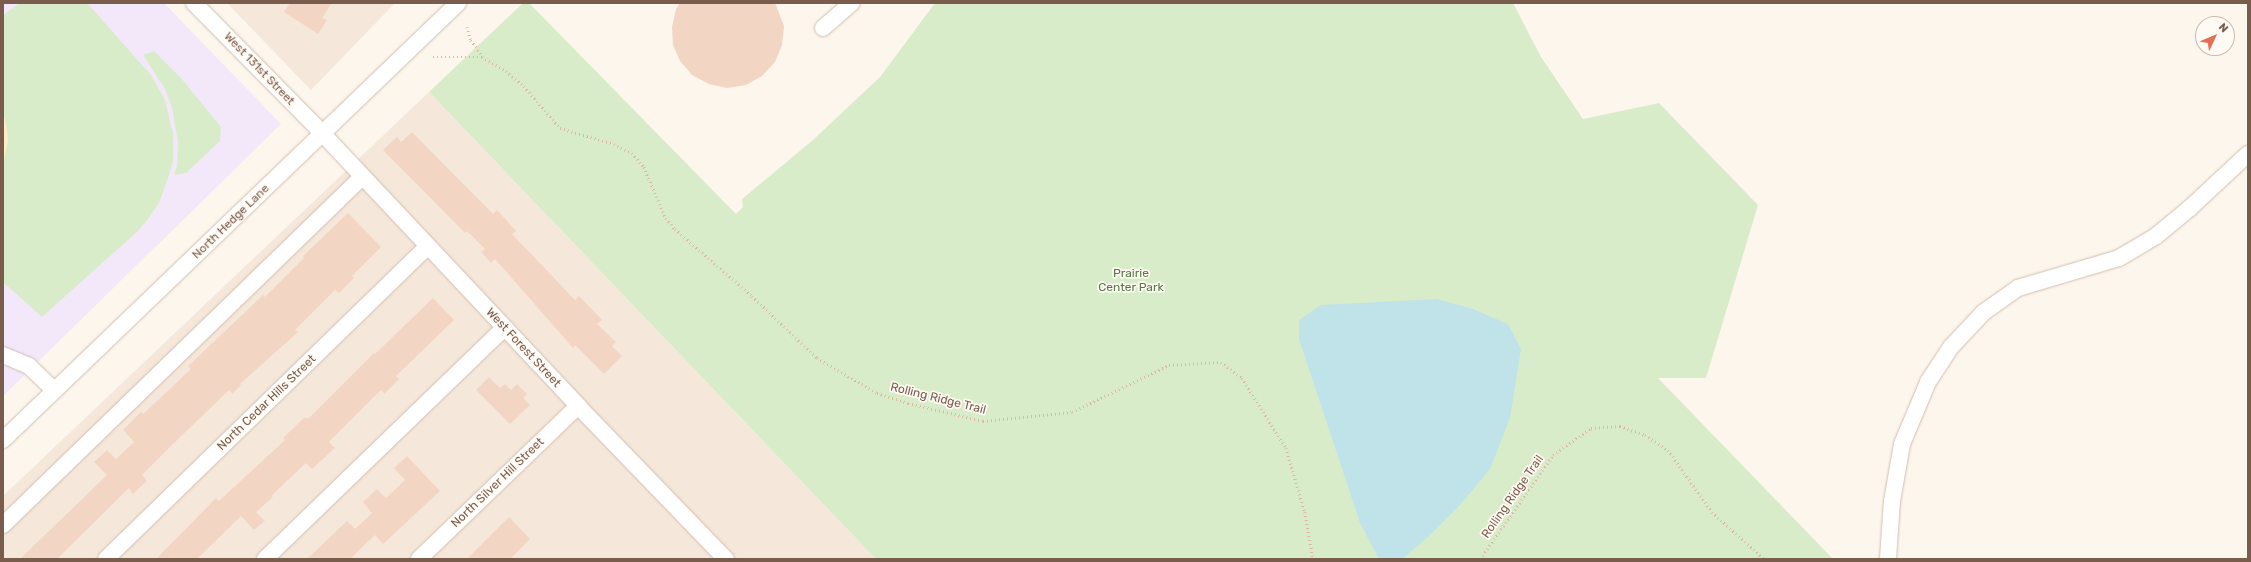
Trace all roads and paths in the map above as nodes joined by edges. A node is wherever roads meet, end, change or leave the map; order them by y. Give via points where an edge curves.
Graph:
1 (194, 3) edge
2 (458, 3) edge
3 (852, 3) edge
4 (467, 27) dead end
5 (823, 28) dead end
6 (433, 57) dead end
7 (482, 57) junction
8 (323, 134) junction
9 (2248, 154) edge
10 (362, 177) junction
11 (427, 247) junction
12 (504, 328) junction
13 (3, 355) edge
14 (54, 390) junction
15 (578, 406) junction
16 (3, 440) edge
17 (3, 525) edge
18 (106, 559) edge
19 (265, 559) edge
20 (419, 559) edge
21 (726, 559) edge
22 (1313, 559) edge
23 (1480, 559) edge
24 (1764, 559) edge
25 (1888, 559) edge

1 - 8 street, West 131st Street
2 - 8 street, North Hedge Lane
3 - 5 street
4 - 7 path, Rolling Ridge Trail via 471,40
6 - 7 path
7 - 22 path, Rolling Ridge Trail via 524,86 560,128 614,144 632,153 644,167 666,218 675,229 752,296 817,358 877,393 983,422 1072,412 1169,365 1221,362 1242,378 1286,448 1305,512
8 - 10 street, West Forest Street
8 - 14 street, North Hedge Lane
9 - 25 street via 2156,236 2119,258 2018,288 1984,312 1951,348 1928,382 1902,444 1892,501
10 - 11 street, West Forest Street
10 - 17 street
11 - 12 street, West Forest Street
11 - 18 street, North Cedar Hills Street
12 - 15 street, West Forest Street
12 - 19 street
13 - 14 street via 29,366
14 - 16 street, North Hedge Lane
15 - 20 street, North Silver Hill Street
15 - 21 street, West Forest Street
23 - 24 path, Rolling Ridge Trail via 1553,455 1591,428 1620,426 1645,435 1668,450 1712,512

